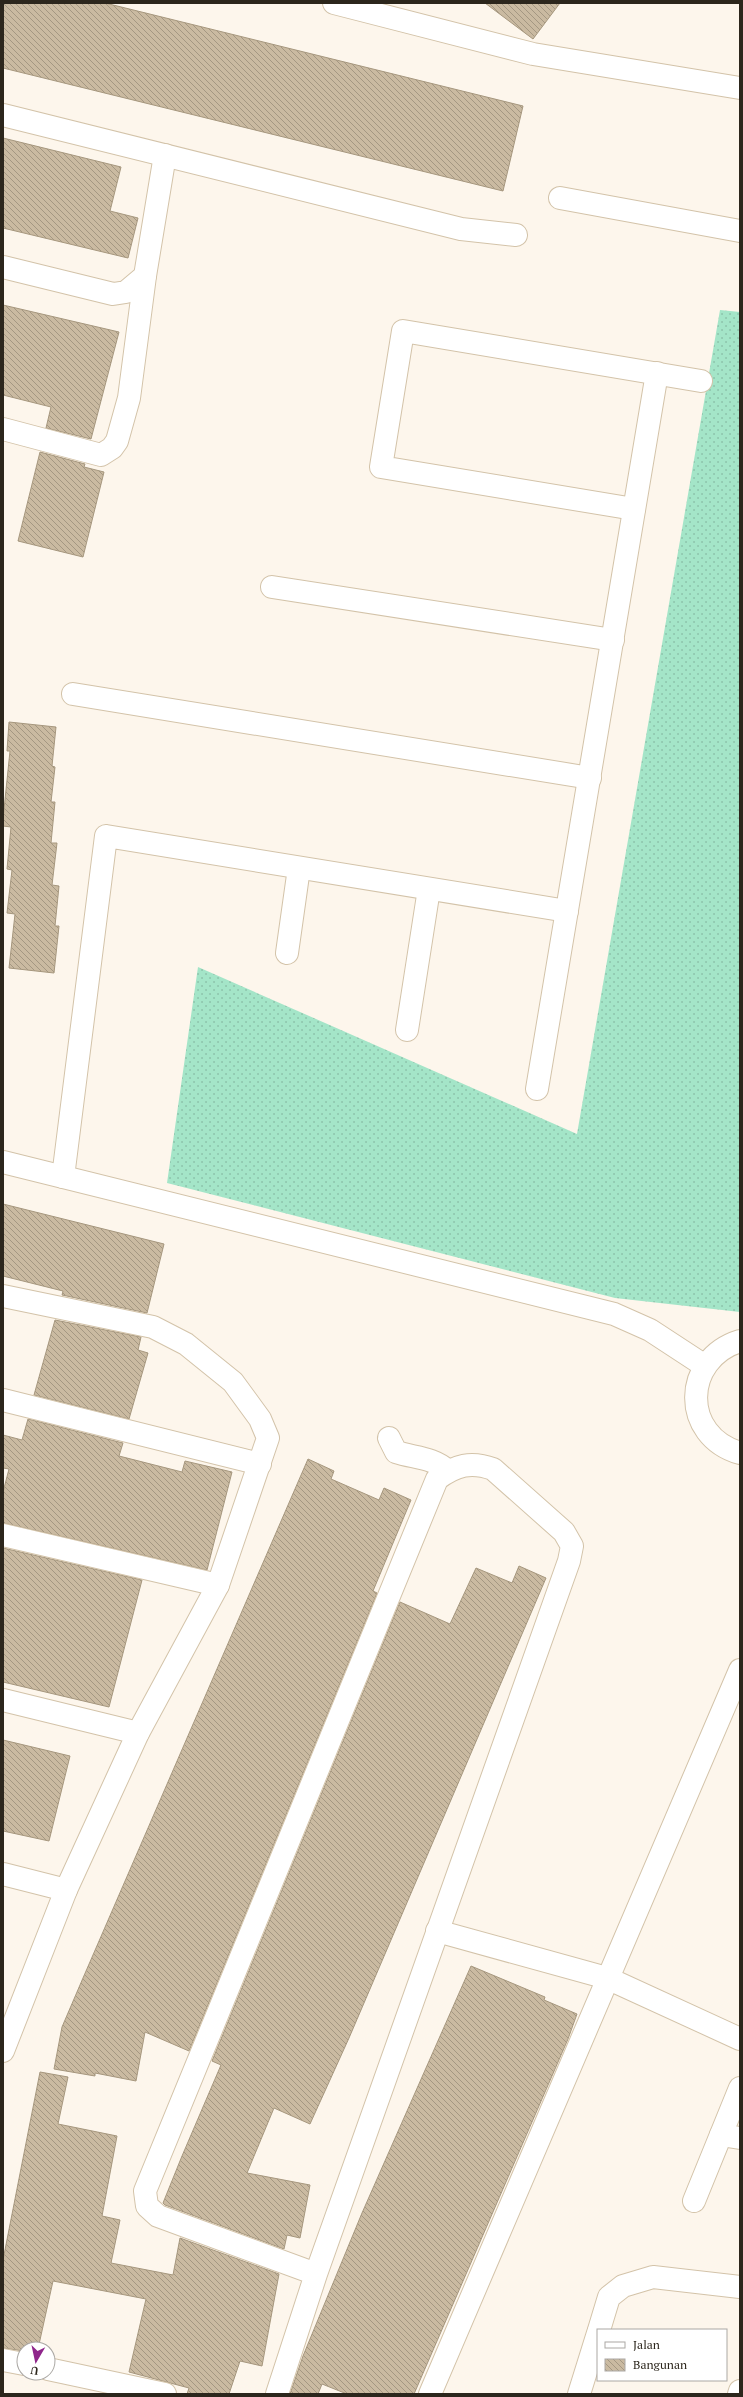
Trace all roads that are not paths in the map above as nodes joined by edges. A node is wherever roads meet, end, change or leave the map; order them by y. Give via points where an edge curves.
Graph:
1 (334, 3) edge
2 (740, 88) edge
3 (3, 115) edge
4 (165, 155) junction
5 (560, 198) dead end
6 (740, 231) edge
7 (516, 235) dead end
8 (3, 267) edge
9 (145, 276) junction
10 (657, 373) junction
11 (701, 381) dead end
12 (3, 429) edge
13 (634, 509) junction
14 (272, 586) dead end
15 (613, 640) junction
16 (73, 694) dead end
17 (590, 778) junction
18 (299, 868) junction
19 (429, 889) junction
20 (567, 911) junction
21 (287, 952) dead end
22 (407, 1030) dead end
23 (538, 1089) dead end
24 (3, 1162) edge
25 (63, 1177) junction
26 (3, 1296) edge
27 (740, 1341) edge
28 (705, 1366) junction
29 (3, 1400) edge
30 (389, 1438) dead end
31 (740, 1453) edge
32 (260, 1464) junction
33 (448, 1471) junction
34 (3, 1535) edge
35 (218, 1586) junction
36 (740, 1670) edge
37 (3, 1700) edge
38 (138, 1733) junction
39 (3, 1874) edge
40 (66, 1890) junction
41 (436, 1931) junction
42 (607, 1978) junction
43 (8, 2025) edge
44 (740, 2039) edge
45 (3, 2051) edge
46 (740, 2088) edge
47 (731, 2136) edge
48 (694, 2201) dead end
49 (316, 2274) junction
50 (740, 2287) edge
51 (599, 2329) edge
52 (597, 2336) edge
53 (3, 2360) edge
54 (16, 2362) edge
55 (56, 2371) edge
56 (740, 2391) edge
57 (165, 2394) edge
58 (277, 2394) edge
59 (430, 2394) edge
60 (579, 2394) edge
61 (739, 2394) edge

1 - 2 street via 533,54
3 - 4 street
4 - 7 street via 461,229
4 - 9 street
5 - 6 street
8 - 9 street via 112,294 126,292
9 - 12 street via 129,398 119,434 112,448 101,455
10 - 11 street
10 - 13 street
10 - 13 street via 403,331 381,468
13 - 15 street
14 - 15 street
15 - 17 street
16 - 17 street
17 - 20 street
18 - 19 street
18 - 21 street
18 - 25 street via 106,836
19 - 20 street
19 - 22 street
20 - 23 street
24 - 25 street
25 - 28 street via 614,1314 650,1330
26 - 32 street via 153,1327 186,1344 233,1382 260,1419 268,1438
27 - 28 street via 729,1344
28 - 31 street via 698,1381 698,1414 705,1429 716,1442
29 - 32 street
30 - 33 street via 396,1452 441,1464
32 - 35 street
33 - 41 street via 469,1464 480,1464 493,1469 564,1532 572,1546 569,1561
33 - 49 street via 437,1478 145,2191 146,2206 158,2216
34 - 35 street
35 - 38 street
36 - 42 street
37 - 38 street
38 - 40 street
39 - 40 street
40 - 43 street
41 - 42 street
41 - 49 street
42 - 44 street
42 - 59 street
43 - 45 street
46 - 47 street
47 - 48 street
49 - 58 street
50 - 51 street via 653,2277 623,2286 609,2296
52 - 60 street
53 - 54 street
55 - 57 street
56 - 61 street

